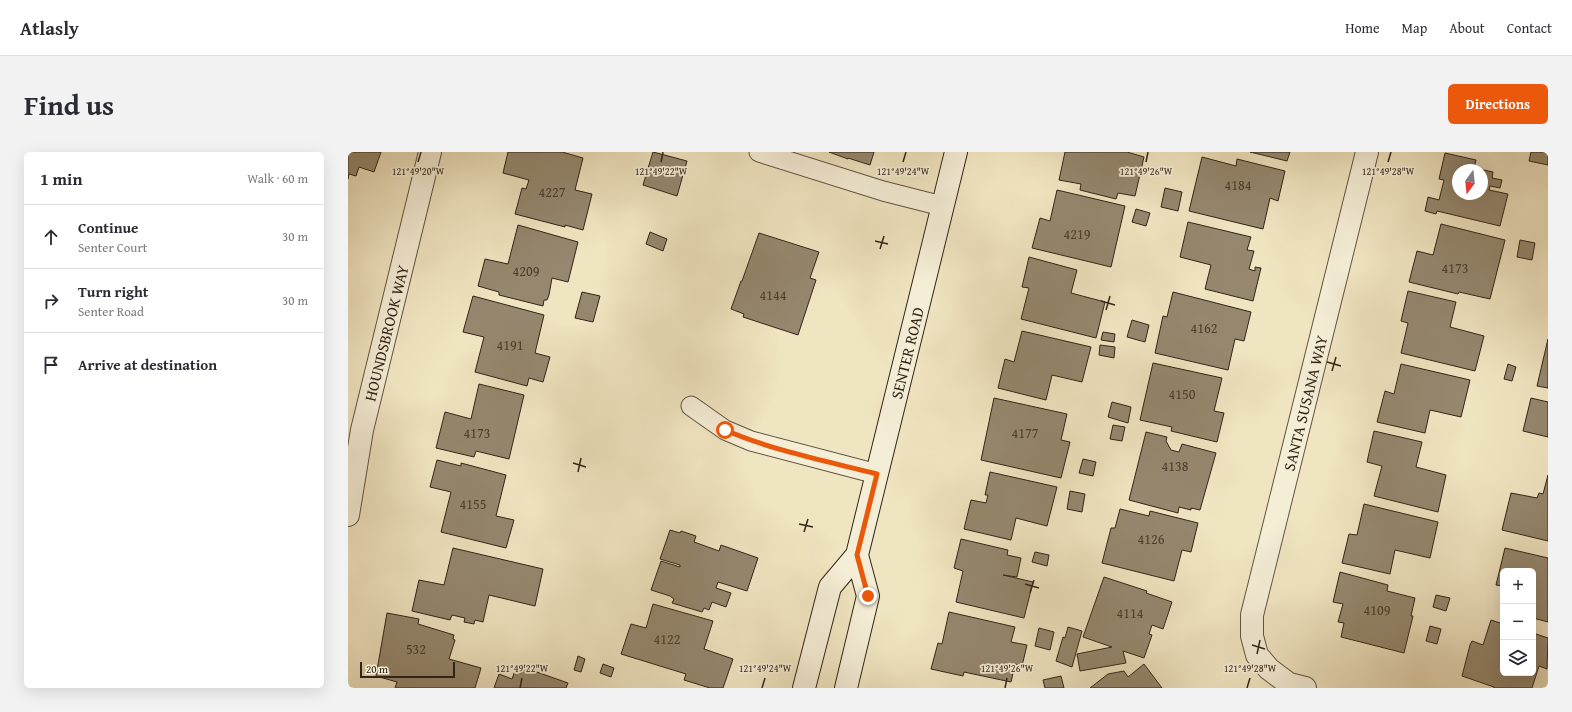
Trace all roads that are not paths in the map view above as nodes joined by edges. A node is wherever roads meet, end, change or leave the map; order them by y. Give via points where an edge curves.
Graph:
1 (430, 152) edge
2 (759, 152) edge
3 (956, 152) edge
4 (1366, 152) edge
5 (942, 206) junction
6 (691, 406) dead end
7 (355, 428) edge
8 (877, 474) junction
9 (348, 515) edge
10 (857, 555) junction
11 (804, 688) edge
12 (846, 688) edge
13 (1305, 688) edge

1 - 7 street, HOUNDSBROOK WAY
2 - 5 lane via 883,191
3 - 5 street, SENTER ROAD
4 - 13 street, SANTA SUSANA WAY via 1252,615 1252,636 1257,654 1269,669 1289,684
5 - 8 street, SENTER ROAD
6 - 8 lane via 725,430 751,441
7 - 9 street, HOUNDSBROOK WAY
8 - 10 street, SENTER ROAD
10 - 11 street, SENTER ROAD via 830,587
10 - 12 street, SENTER ROAD via 868,596

